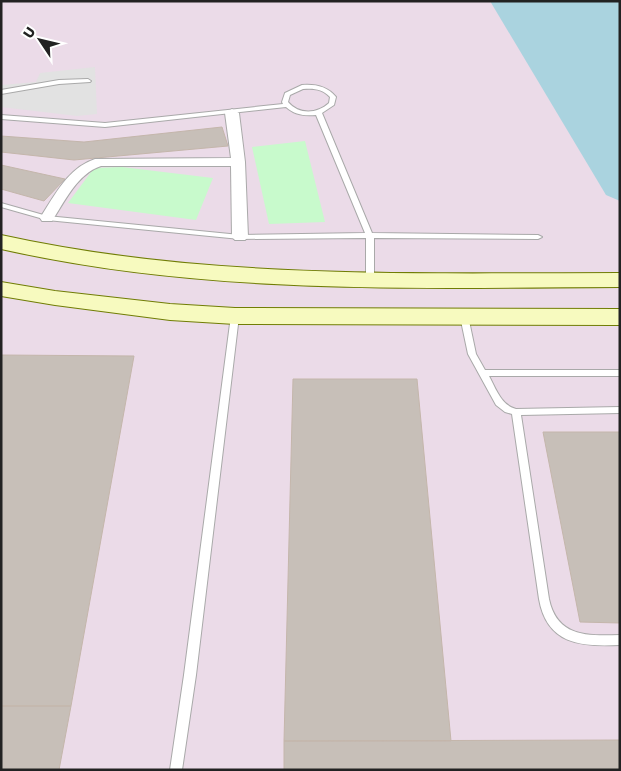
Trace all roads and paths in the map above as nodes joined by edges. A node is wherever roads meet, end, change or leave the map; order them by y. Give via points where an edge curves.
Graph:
1 (88, 81) dead end
2 (1, 92) edge
3 (287, 105) junction
4 (232, 112) junction
5 (318, 112) junction
6 (1, 117) edge
7 (238, 162) junction
8 (1, 205) edge
9 (47, 218) junction
10 (370, 236) junction
11 (538, 237) dead end
12 (240, 238) junction
13 (1, 242) edge
14 (370, 280) junction
15 (620, 280) edge
16 (1, 289) edge
17 (235, 316) junction
18 (464, 316) junction
19 (620, 317) edge
20 (483, 372) junction
21 (620, 373) edge
22 (620, 410) edge
23 (516, 412) junction
24 (620, 640) edge
25 (176, 770) edge

1 - 2 lane via 59,82
3 - 4 lane
3 - 5 lane via 300,112
3 - 5 lane via 285,98 291,91 309,86 322,88 331,94 334,101 329,108
4 - 6 lane via 105,124
4 - 7 street
5 - 10 lane
7 - 9 street via 90,164 78,175
7 - 12 street
8 - 9 lane
9 - 12 lane
10 - 11 lane
10 - 12 lane
10 - 14 lane
13 - 14 street via 96,261 206,272
14 - 15 street
16 - 17 street via 161,311
17 - 18 street
17 - 25 lane
18 - 19 street
18 - 20 lane via 472,354
20 - 21 lane
20 - 23 lane via 499,403
22 - 23 lane
23 - 24 lane via 546,606 552,622 575,637

